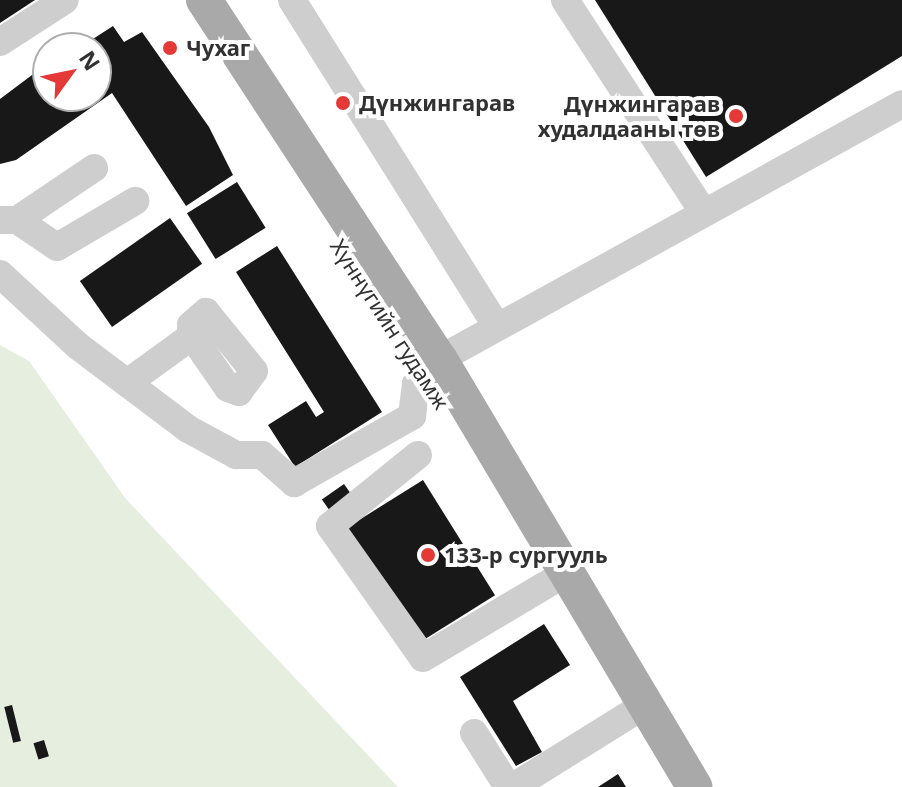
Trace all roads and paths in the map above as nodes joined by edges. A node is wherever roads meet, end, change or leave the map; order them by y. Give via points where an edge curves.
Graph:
1 (65, 0) edge
2 (177, 0) edge
3 (204, 0) edge
4 (292, 0) edge
5 (565, 0) edge
6 (0, 42) edge
7 (902, 104) edge
8 (94, 168) dead end
9 (135, 201) dead end
10 (703, 212) junction
11 (8, 220) edge
12 (0, 274) edge
13 (496, 325) junction
14 (192, 336) dead end
15 (432, 368) junction
16 (127, 383) junction
17 (418, 455) dead end
18 (554, 580) junction
19 (607, 645) junction
20 (643, 706) junction
21 (474, 733) dead end
22 (510, 787) edge
23 (695, 787) edge

1 - 6 street
2 - 15 main road, Хүннүгийн гудамж
3 - 15 main road, Хүннүгийн гудамж
4 - 13 street
5 - 10 street
7 - 10 street
8 - 11 street
9 - 11 street via 57,247
10 - 13 street
12 - 16 street
13 - 15 street
14 - 16 street
15 - 16 street via 412,416 294,483 262,455 236,455 188,429
15 - 18 main road, Хүннүгийн гудамж
15 - 19 main road, Хүннүгийн гудамж
17 - 18 street via 330,526 423,658
18 - 19 main road, Хүннүгийн гудамж via 591,635
19 - 20 main road, Хүннүгийн гудамж
20 - 22 street
20 - 23 main road, Хүннүгийн гудамж
21 - 22 street

